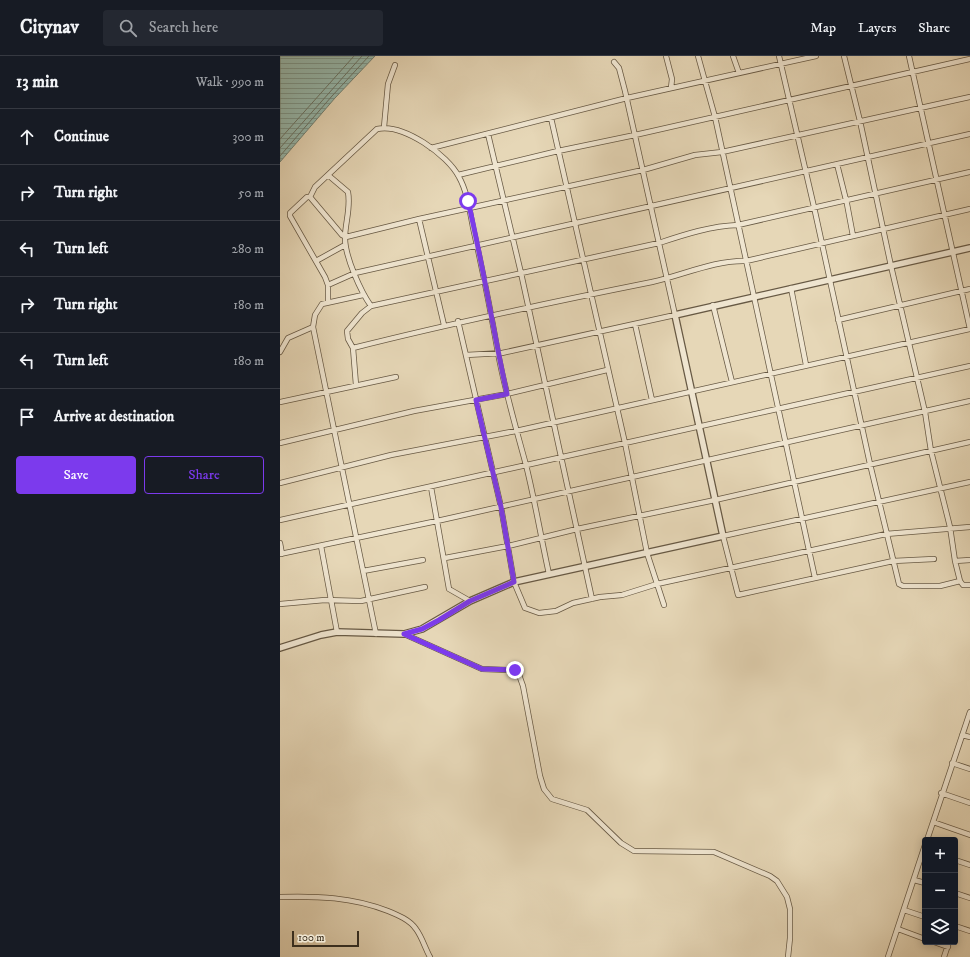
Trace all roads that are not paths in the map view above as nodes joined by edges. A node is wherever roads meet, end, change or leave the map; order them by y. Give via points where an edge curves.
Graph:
1 (666, 56) edge
2 (698, 56) edge
3 (733, 56) edge
4 (779, 56) edge
5 (816, 56) edge
6 (844, 56) edge
7 (909, 56) edge
8 (970, 59) edge
9 (614, 62) dead end
10 (781, 63) junction
11 (395, 65) dead end
12 (913, 72) junction
13 (739, 73) junction
14 (705, 80) junction
15 (851, 86) junction
16 (671, 88) junction
17 (970, 97) edge
18 (627, 98) junction
19 (790, 100) junction
20 (921, 108) junction
21 (715, 117) junction
22 (551, 118) junction
23 (860, 121) junction
24 (384, 127) junction
25 (488, 134) junction
26 (798, 134) junction
27 (970, 134) edge
28 (635, 135) junction
29 (929, 144) junction
30 (431, 148) junction
31 (558, 150) junction
32 (722, 152) junction
33 (868, 158) junction
34 (837, 164) junction
35 (497, 165) junction
36 (643, 170) junction
37 (806, 171) junction
38 (970, 172) edge
39 (328, 175) junction
40 (458, 175) junction
41 (937, 179) junction
42 (566, 186) junction
43 (731, 190) junction
44 (876, 193) junction
45 (310, 197) junction
46 (504, 200) junction
47 (846, 200) junction
48 (651, 205) junction
49 (814, 207) junction
50 (469, 208) junction
51 (970, 209) edge
52 (945, 214) junction
53 (419, 219) junction
54 (575, 224) junction
55 (738, 225) junction
56 (883, 228) junction
57 (852, 236) junction
58 (345, 237) junction
59 (513, 239) junction
60 (659, 243) junction
61 (822, 244) junction
62 (345, 245) junction
63 (478, 246) junction
64 (970, 248) edge
65 (953, 252) junction
66 (427, 256) junction
67 (583, 259) junction
68 (316, 261) junction
69 (746, 261) junction
70 (891, 266) junction
71 (355, 273) junction
72 (521, 274) junction
73 (668, 279) junction
74 (829, 280) junction
75 (486, 281) junction
76 (328, 285) junction
77 (791, 288) junction
78 (970, 289) edge
79 (962, 291) junction
80 (436, 292) junction
81 (590, 294) junction
82 (363, 295) junction
83 (754, 296) junction
84 (328, 301) junction
85 (900, 305) junction
86 (371, 306) junction
87 (713, 306) junction
88 (528, 308) junction
89 (492, 315) junction
90 (675, 315) junction
91 (838, 320) junction
92 (458, 322) junction
93 (635, 324) junction
94 (444, 325) junction
95 (313, 327) junction
96 (970, 329) edge
97 (598, 331) junction
98 (908, 343) junction
99 (536, 346) junction
100 (353, 348) junction
101 (280, 352) edge
102 (498, 354) junction
103 (466, 355) junction
104 (846, 356) junction
105 (806, 365) junction
106 (970, 366) edge
107 (607, 370) junction
108 (771, 374) junction
109 (396, 377) dead end
110 (917, 377) junction
111 (732, 382) junction
112 (356, 385) junction
113 (545, 385) junction
114 (326, 392) junction
115 (692, 392) junction
116 (855, 392) junction
117 (507, 394) junction
118 (476, 400) junction
119 (652, 400) junction
120 (970, 401) edge
121 (280, 402) edge
122 (616, 408) junction
123 (779, 409) junction
124 (925, 412) junction
125 (553, 422) junction
126 (862, 425) junction
127 (701, 427) junction
128 (333, 430) junction
129 (516, 431) junction
130 (484, 437) junction
131 (970, 442) edge
132 (280, 443) edge
133 (625, 444) junction
134 (786, 444) junction
135 (931, 451) junction
136 (562, 458) junction
137 (707, 461) junction
138 (870, 464) junction
139 (526, 466) junction
140 (341, 467) junction
141 (493, 474) junction
142 (632, 478) junction
143 (970, 482) edge
144 (280, 483) edge
145 (794, 483) junction
146 (431, 487) junction
147 (940, 488) junction
148 (568, 492) junction
149 (533, 500) junction
150 (715, 500) junction
151 (879, 502) junction
152 (349, 504) junction
153 (501, 507) junction
154 (640, 517) junction
155 (280, 520) edge
156 (803, 520) junction
157 (437, 522) junction
158 (950, 527) junction
159 (970, 527) edge
160 (576, 529) junction
161 (886, 534) junction
162 (723, 536) junction
163 (356, 538) junction
164 (541, 538) junction
165 (280, 543) edge
166 (321, 546) junction
167 (508, 546) junction
168 (809, 549) junction
169 (647, 553) junction
170 (281, 554) edge
171 (445, 558) junction
172 (934, 559) dead end
173 (423, 560) dead end
174 (970, 560) edge
175 (893, 561) junction
176 (955, 561) junction
177 (585, 566) junction
178 (730, 567) junction
179 (364, 571) junction
180 (549, 574) junction
181 (815, 578) junction
182 (960, 580) junction
183 (514, 582) junction
184 (657, 584) junction
185 (970, 585) edge
186 (425, 587) dead end
187 (369, 599) junction
188 (592, 599) junction
189 (332, 600) junction
190 (470, 601) junction
191 (280, 604) edge
192 (664, 605) dead end
193 (337, 632) junction
194 (376, 634) junction
195 (404, 634) junction
196 (280, 648) edge
197 (970, 712) edge
198 (962, 735) junction
199 (970, 737) edge
200 (952, 763) junction
201 (970, 769) edge
202 (941, 793) junction
203 (970, 803) edge
204 (932, 822) junction
205 (970, 835) edge
206 (928, 837) edge
207 (922, 854) edge
208 (958, 861) edge
209 (970, 865) edge
210 (914, 880) junction
211 (922, 883) edge
212 (958, 894) edge
213 (280, 897) edge
214 (970, 898) edge
215 (904, 910) junction
216 (922, 916) edge
217 (958, 927) edge
218 (898, 929) junction
219 (970, 931) edge
220 (922, 938) edge
221 (948, 945) edge
222 (430, 957) edge
223 (788, 957) edge
224 (888, 957) edge
225 (944, 957) edge

1 - 16 street via 672,79
2 - 14 street
3 - 13 street
4 - 10 street
5 - 10 street
6 - 15 street
7 - 12 street
8 - 12 street
9 - 18 street via 619,68
10 - 13 street
10 - 19 street
11 - 24 street via 388,84
12 - 15 street
12 - 20 street
13 - 14 street
14 - 16 street
14 - 21 street
15 - 19 street
15 - 23 street
16 - 18 street
17 - 20 street
18 - 22 street
18 - 28 street
19 - 21 street
19 - 26 street
20 - 23 street
20 - 29 street
21 - 28 street
21 - 32 street
22 - 25 street
22 - 31 street
23 - 26 street
23 - 33 street
24 - 30 street via 416,138
24 - 39 street via 373,132
25 - 30 street
25 - 35 street
26 - 32 street
26 - 37 street
27 - 29 street
28 - 31 street
28 - 36 street
29 - 33 street
29 - 41 street
30 - 40 street via 443,157
31 - 35 street
31 - 42 street
32 - 36 street via 695,155
32 - 43 street
33 - 34 street
33 - 44 street
34 - 37 street
34 - 47 street
35 - 40 street
35 - 46 street
36 - 42 street
36 - 48 street
37 - 43 street
37 - 49 street
38 - 41 street
39 - 45 street via 315,187
39 - 58 street via 348,192
40 - 50 street
41 - 44 street
41 - 52 street
42 - 46 street
42 - 54 street
43 - 48 street
43 - 55 street
44 - 47 street
44 - 56 street
45 - 58 street
45 - 68 street via 307,197 290,215
46 - 50 street
46 - 59 street
47 - 49 street
47 - 57 street
48 - 54 street
48 - 60 street
49 - 55 street
49 - 61 street
50 - 53 street
50 - 63 street
51 - 52 street
52 - 56 street
52 - 65 street
53 - 58 street
53 - 66 street
54 - 59 street
54 - 67 street
55 - 60 street via 705,229
55 - 69 street
56 - 57 street
56 - 70 street
57 - 61 street
58 - 62 street
59 - 63 street
59 - 72 street
60 - 67 street
60 - 73 street
61 - 69 street
61 - 74 street
62 - 68 street
62 - 71 street
63 - 66 street
63 - 75 street
64 - 65 street
65 - 70 street
65 - 79 street
66 - 71 street
66 - 80 street
67 - 72 street
67 - 81 street
68 - 76 street
69 - 73 street via 726,262
69 - 83 street
70 - 74 street
70 - 85 street
71 - 76 street
71 - 82 street
72 - 75 street
72 - 88 street
73 - 81 street
73 - 90 street
74 - 77 street
74 - 91 street
75 - 80 street
75 - 89 street
76 - 84 street
77 - 83 street
77 - 105 street
78 - 79 street
79 - 85 street
79 - 96 street
80 - 86 street
80 - 94 street
81 - 88 street
81 - 97 street
82 - 84 street
82 - 86 street
83 - 87 street
83 - 108 street
84 - 95 street via 317,308
85 - 91 street
85 - 98 street
86 - 100 street via 347,331
87 - 90 street
87 - 111 street
88 - 89 street
88 - 99 street
89 - 92 street
89 - 102 street
90 - 93 street
90 - 115 street
91 - 104 street
92 - 94 street
92 - 103 street
93 - 97 street
93 - 119 street
94 - 100 street
95 - 101 street via 288,338
95 - 114 street
96 - 98 street
97 - 99 street
97 - 107 street
98 - 104 street
98 - 110 street
99 - 102 street
99 - 113 street
100 - 112 street
102 - 103 street
102 - 117 street
103 - 118 street
104 - 105 street
104 - 116 street
105 - 108 street
106 - 110 street
107 - 113 street
107 - 122 street
108 - 111 street
108 - 123 street
109 - 112 street
110 - 116 street
110 - 124 street
111 - 115 street
112 - 114 street
113 - 117 street
113 - 125 street
114 - 121 street
114 - 128 street
115 - 119 street
115 - 127 street
116 - 123 street
116 - 126 street
117 - 118 street
117 - 129 street
118 - 128 street
118 - 130 street
119 - 122 street
120 - 124 street
122 - 125 street
122 - 133 street
123 - 127 street
123 - 134 street
124 - 126 street
124 - 135 street
125 - 129 street
125 - 136 street
126 - 134 street
126 - 138 street
127 - 133 street
127 - 137 street
128 - 132 street
128 - 140 street
129 - 130 street
129 - 139 street
130 - 140 street
130 - 141 street
131 - 135 street
133 - 136 street
133 - 142 street
134 - 137 street
134 - 145 street
135 - 138 street
135 - 147 street
136 - 139 street
136 - 148 street
137 - 142 street
137 - 150 street
138 - 145 street
138 - 151 street
139 - 141 street
139 - 149 street
140 - 144 street
140 - 152 street
141 - 146 street
141 - 153 street
142 - 148 street
142 - 154 street
143 - 147 street
145 - 150 street
145 - 156 street
146 - 152 street
146 - 157 street
147 - 151 street
147 - 158 street
148 - 149 street
148 - 160 street
149 - 153 street
149 - 164 street
150 - 154 street
150 - 162 street
151 - 156 street
151 - 161 street
152 - 155 street
152 - 163 street
153 - 157 street
153 - 167 street
154 - 160 street
154 - 169 street
156 - 162 street
156 - 168 street
157 - 163 street
157 - 171 street
158 - 159 street
158 - 161 street
158 - 176 street
160 - 164 street
160 - 177 street
161 - 168 street
161 - 175 street
162 - 169 street
162 - 178 street
163 - 166 street
163 - 179 street
164 - 167 street
164 - 180 street
165 - 170 street
166 - 170 street
166 - 189 street
167 - 171 street
167 - 183 street
168 - 178 street
168 - 181 street
169 - 177 street
169 - 184 street
171 - 190 street via 450,591
172 - 175 street
173 - 179 street
174 - 176 street
175 - 181 street
175 - 182 street via 900,586 940,586
176 - 182 street
177 - 180 street
177 - 188 street
178 - 181 street via 738,595
178 - 184 street
179 - 187 street
180 - 183 street
182 - 185 street via 963,584
183 - 188 street via 525,608 539,613 556,611
183 - 190 street
184 - 188 street via 622,595
184 - 192 street
186 - 187 street
187 - 189 street
187 - 194 street
189 - 191 street
189 - 193 street
190 - 195 street via 422,629
193 - 194 street
193 - 196 street
194 - 195 street
195 - 223 street via 482,669 518,672 540,776 544,789 552,799 587,810 634,852 714,852 777,881 787,897 791,916
197 - 198 street
198 - 199 street
198 - 200 street
200 - 201 street
200 - 202 street
202 - 203 street
202 - 204 street
204 - 205 street
204 - 206 street
207 - 210 street
208 - 209 street
210 - 211 street
210 - 215 street
212 - 214 street
213 - 222 street via 325,896 357,900 375,906 410,923 416,929
215 - 216 street
215 - 218 street
217 - 219 street
218 - 220 street
218 - 224 street
221 - 225 street

